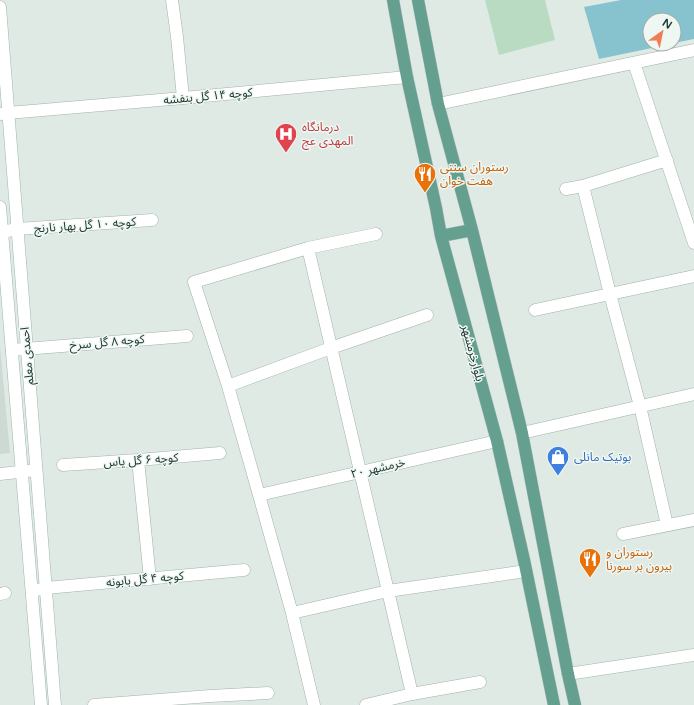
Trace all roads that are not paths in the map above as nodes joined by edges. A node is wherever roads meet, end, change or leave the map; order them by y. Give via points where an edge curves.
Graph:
1 (172, 0) edge
2 (393, 0) edge
3 (418, 0) edge
4 (0, 7) edge
5 (694, 50) edge
6 (634, 63) junction
7 (407, 76) junction
8 (183, 98) junction
9 (438, 104) junction
10 (4, 113) edge
11 (667, 160) junction
12 (583, 186) junction
13 (566, 189) dead end
14 (0, 207) edge
15 (152, 220) dead end
16 (17, 229) junction
17 (472, 230) junction
18 (2, 232) junction
19 (376, 234) dead end
20 (441, 236) junction
21 (694, 243) edge
22 (308, 248) junction
23 (694, 276) edge
24 (610, 294) junction
25 (535, 310) dead end
26 (427, 315) dead end
27 (187, 336) dead end
28 (331, 348) junction
29 (27, 349) junction
30 (12, 350) junction
31 (228, 386) junction
32 (694, 394) edge
33 (640, 406) junction
34 (522, 433) junction
35 (497, 441) junction
36 (220, 453) dead end
37 (138, 460) junction
38 (63, 465) dead end
39 (36, 470) junction
40 (22, 472) junction
41 (360, 472) junction
42 (0, 474) edge
43 (259, 495) junction
44 (694, 520) edge
45 (667, 526) junction
46 (623, 534) dead end
47 (244, 570) dead end
48 (526, 571) junction
49 (150, 579) junction
50 (46, 588) junction
51 (32, 591) junction
52 (388, 591) junction
53 (292, 613) junction
54 (694, 655) edge
55 (568, 674) junction
56 (480, 682) dead end
57 (268, 692) dead end
58 (412, 694) junction
59 (210, 700) edge
60 (41, 705) edge
61 (55, 705) edge
62 (94, 705) edge
63 (314, 705) edge
64 (366, 705) edge
65 (554, 705) edge
66 (575, 705) edge

1 - 8 street
2 - 7 main road, بلوارخرمشهر
3 - 9 main road
4 - 10 street, احمدی معلم
5 - 6 street
6 - 9 street
6 - 11 street
7 - 8 street, کوچه ۱۴ گل بنفشه
7 - 20 main road, بلوارخرمشهر
8 - 10 street, کوچه ۱۴ گل بنفشه
9 - 17 main road
10 - 16 street, احمدی معلم
11 - 12 street
11 - 21 street
12 - 13 street
12 - 24 street
14 - 18 street, احمدی معلم
15 - 16 street, کوچه ۱۰ گل بهار نارنج
16 - 18 street, کوچه ۱۰ گل بهار نارنج
16 - 29 street, احمدی معلم
17 - 20 main road
17 - 34 main road
18 - 30 street, احمدی معلم
19 - 22 street
20 - 35 main road, بلوارخرمشهر
22 - 28 street
22 - 31 street via 194,282
23 - 24 street
24 - 25 street
24 - 33 street
26 - 28 street
27 - 29 street, کوچه ۸ گل سرخ
28 - 31 street
28 - 41 street
29 - 30 street, کوچه ۸ گل سرخ
29 - 39 street, احمدی معلم
30 - 40 street, احمدی معلم
31 - 43 street
32 - 33 street
33 - 34 street
33 - 45 street
34 - 55 main road
35 - 41 street, خرمشهر ۲۰
35 - 48 main road, بلوارخرمشهر
36 - 37 street, کوچه ۶ گل یاس
37 - 38 street, کوچه ۶ گل یاس
37 - 49 street
39 - 40 street
39 - 50 street, احمدی معلم
40 - 42 street
40 - 51 street, احمدی معلم
41 - 43 street, خرمشهر ۲۰
41 - 52 street
43 - 53 street
44 - 45 street
45 - 46 street
47 - 49 street, کوچه ۴ گل بابونه
48 - 52 street
48 - 65 main road, بلوارخرمشهر
49 - 50 street, کوچه ۴ گل بابونه
50 - 51 street, کوچه ۴ گل بابونه
50 - 61 street, احمدی معلم
51 - 60 street, احمدی معلم
52 - 53 street
52 - 58 street
53 - 63 street
54 - 55 street
55 - 66 main road
56 - 58 street
57 - 59 street
58 - 64 street
59 - 62 street

